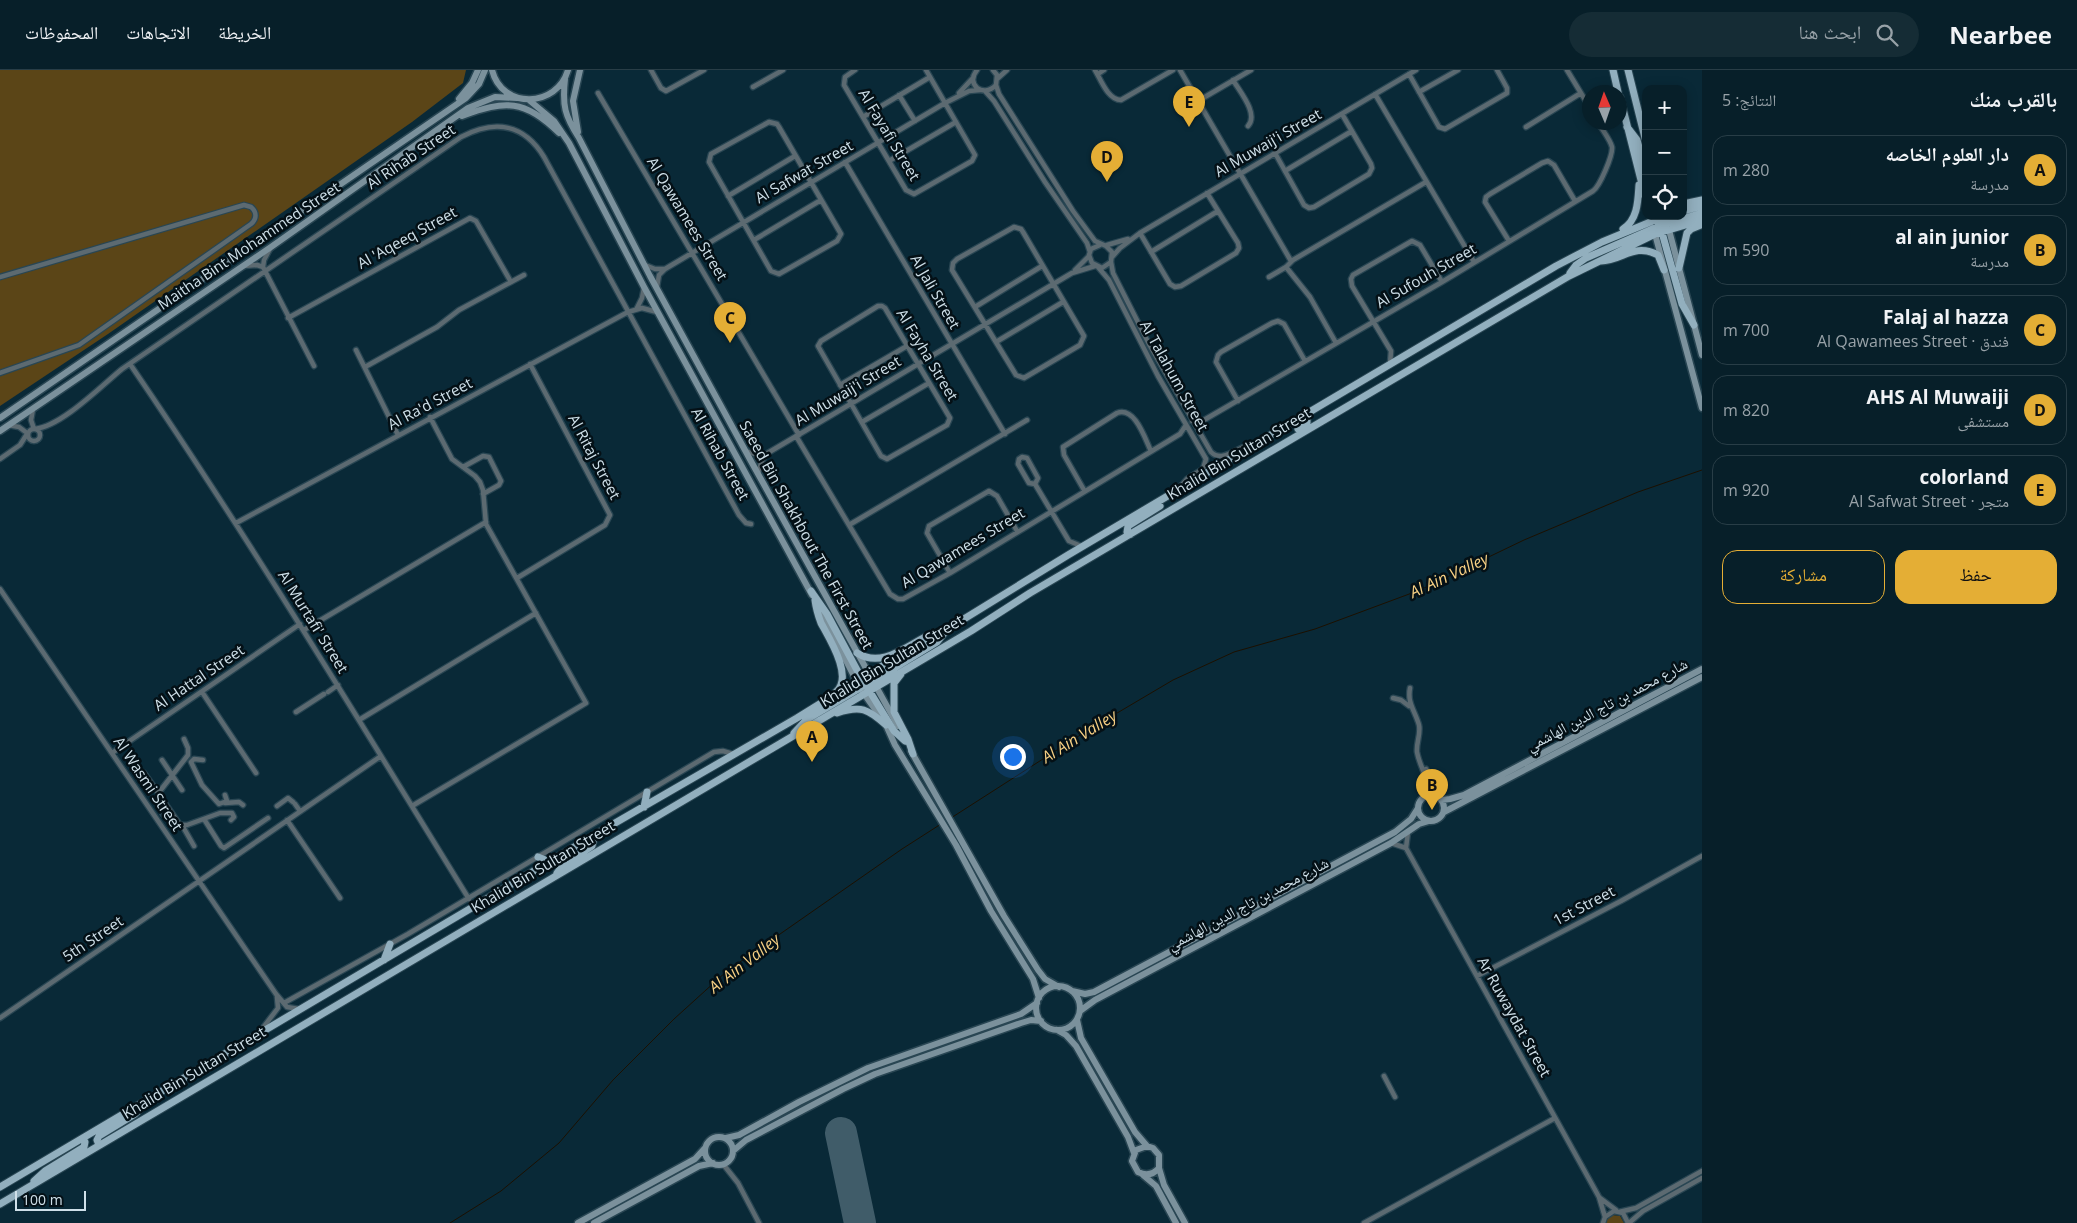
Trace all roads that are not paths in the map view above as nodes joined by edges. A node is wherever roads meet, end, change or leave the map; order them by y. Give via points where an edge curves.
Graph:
1 (478, 70) edge
2 (485, 70) edge
3 (492, 70) edge
4 (568, 70) edge
5 (580, 70) edge
6 (651, 70) edge
7 (704, 70) edge
8 (783, 70) edge
9 (855, 70) edge
10 (926, 70) edge
11 (993, 70) edge
12 (1007, 70) edge
13 (1104, 70) edge
14 (1173, 70) edge
15 (1180, 70) edge
16 (1251, 70) edge
17 (1416, 70) edge
18 (1458, 70) edge
19 (1497, 70) edge
20 (1567, 70) edge
21 (1613, 70) edge
22 (1628, 70) edge
23 (1096, 72) edge
24 (975, 73) edge
25 (1409, 74) junction
26 (930, 77) junction
27 (565, 79) junction
28 (1233, 80) junction
29 (997, 82) junction
30 (1616, 85) edge
31 (753, 87) dead end
32 (982, 91) junction
33 (1419, 92) junction
34 (598, 93) dead end
35 (1580, 93) junction
36 (1375, 94) junction
37 (899, 95) junction
38 (956, 96) junction
39 (1582, 96) edge
40 (517, 98) junction
41 (530, 100) junction
42 (1198, 101) junction
43 (945, 103) junction
44 (448, 110) junction
45 (1342, 114) junction
46 (863, 117) junction
47 (452, 120) junction
48 (915, 121) junction
49 (956, 122) junction
50 (1248, 126) dead end
51 (1526, 127) dead end
52 (1627, 129) edge
53 (1603, 130) edge
54 (1643, 130) edge
55 (1352, 131) junction
56 (579, 138) junction
57 (569, 143) junction
58 (878, 143) junction
59 (1275, 153) junction
60 (795, 156) junction
61 (889, 161) junction
62 (845, 162) junction
63 (1285, 171) junction
64 (1642, 172) edge
65 (1240, 173) junction
66 (1642, 181) edge
67 (810, 182) junction
68 (1426, 182) junction
69 (1208, 193) junction
70 (728, 196) junction
71 (820, 200) junction
72 (1702, 200) edge
73 (1575, 201) junction
74 (1687, 203) edge
75 (1702, 206) edge
76 (1687, 210) edge
77 (1218, 211) junction
78 (1702, 213) edge
79 (1702, 220) edge
80 (743, 222) junction
81 (1660, 223) edge
82 (1702, 225) edge
83 (1140, 233) junction
84 (1134, 237) junction
85 (754, 240) junction
86 (1509, 241) junction
87 (1602, 242) junction
88 (1100, 244) junction
89 (1106, 246) junction
90 (271, 247) junction
91 (692, 252) junction
92 (1151, 252) junction
93 (1090, 254) junction
94 (1112, 259) junction
95 (1598, 260) junction
96 (1291, 261) junction
97 (1474, 262) junction
98 (645, 265) junction
99 (243, 266) junction
100 (1042, 266) junction
101 (1097, 267) junction
102 (1286, 267) junction
103 (664, 268) junction
104 (1679, 268) junction
105 (264, 269) junction
106 (1664, 270) junction
107 (1072, 273) junction
108 (524, 275) dead end
109 (1568, 276) junction
110 (0, 277) edge
111 (1269, 277) dead end
112 (511, 282) junction
113 (1442, 282) junction
114 (1053, 284) junction
115 (644, 287) junction
116 (657, 287) junction
117 (1063, 302) junction
118 (975, 307) junction
119 (637, 308) junction
120 (628, 312) junction
121 (657, 312) junction
122 (288, 318) junction
123 (1373, 321) junction
124 (985, 324) junction
125 (1694, 325) junction
126 (996, 342) junction
127 (1336, 343) junction
128 (952, 344) junction
129 (907, 346) junction
130 (356, 350) dead end
131 (1391, 351) junction
132 (1407, 355) junction
133 (1702, 355) edge
134 (1305, 360) junction
135 (130, 364) junction
136 (530, 364) junction
137 (918, 364) junction
138 (314, 366) dead end
139 (1389, 366) junction
140 (365, 368) junction
141 (0, 373) edge
142 (929, 382) junction
143 (840, 385) junction
144 (1238, 400) junction
145 (851, 404) junction
146 (33, 408) junction
147 (1702, 408) edge
148 (1304, 415) junction
149 (430, 417) junction
150 (0, 418) edge
151 (1027, 420) dead end
152 (1204, 420) junction
153 (1192, 421) junction
154 (862, 422) junction
155 (8, 425) junction
156 (1186, 425) junction
157 (47, 426) junction
158 (35, 429) junction
159 (0, 431) edge
160 (1199, 431) junction
161 (27, 433) junction
162 (1005, 434) junction
163 (1180, 434) junction
164 (1191, 434) junction
165 (398, 435) junction
166 (798, 435) junction
167 (40, 438) junction
168 (34, 442) junction
169 (1255, 444) junction
170 (20, 445) junction
171 (1273, 450) junction
172 (745, 451) junction
173 (1151, 451) junction
174 (766, 454) junction
175 (0, 459) edge
176 (463, 467) junction
177 (758, 475) junction
178 (1035, 484) junction
179 (1084, 490) junction
180 (1178, 490) junction
181 (483, 494) junction
182 (1168, 496) junction
183 (1051, 511) junction
184 (486, 522) junction
185 (236, 523) junction
186 (751, 524) dead end
187 (849, 525) junction
188 (1016, 532) junction
189 (1131, 534) junction
190 (1069, 541) junction
191 (1082, 546) junction
192 (1068, 555) junction
193 (950, 572) junction
194 (517, 578) junction
195 (0, 589) edge
196 (811, 591) junction
197 (815, 600) junction
198 (536, 613) junction
199 (300, 624) junction
200 (304, 630) junction
201 (946, 630) junction
202 (857, 653) junction
203 (913, 664) junction
204 (1702, 669) edge
205 (1702, 677) edge
206 (866, 684) junction
207 (338, 685) junction
208 (1410, 688) dead end
209 (202, 692) junction
210 (1393, 698) dead end
211 (1410, 706) junction
212 (296, 712) dead end
213 (824, 717) junction
214 (797, 718) junction
215 (359, 720) junction
216 (886, 725) junction
217 (792, 735) junction
218 (184, 739) dead end
219 (905, 741) joint
220 (112, 753) junction
221 (733, 754) junction
222 (913, 754) junction
223 (382, 756) junction
224 (185, 759) junction
225 (162, 760) dead end
226 (192, 760) junction
227 (203, 760) dead end
228 (1423, 767) junction
229 (144, 773) dead end
230 (256, 773) dead end
231 (173, 775) junction
232 (182, 790) dead end
233 (647, 792) junction
234 (160, 794) junction
235 (225, 795) dead end
236 (1424, 797) junction
237 (1440, 798) junction
238 (223, 804) junction
239 (243, 804) dead end
240 (277, 806) dead end
241 (412, 806) junction
242 (644, 807) junction
243 (1418, 808) junction
244 (169, 809) junction
245 (300, 811) junction
246 (1444, 812) junction
247 (220, 813) junction
248 (160, 816) junction
249 (268, 818) dead end
250 (204, 819) junction
251 (231, 820) dead end
252 (287, 820) junction
253 (1429, 821) junction
254 (182, 825) junction
255 (1408, 832) junction
256 (590, 838) junction
257 (1391, 842) junction
258 (194, 846) dead end
259 (1406, 848) junction
260 (1702, 856) edge
261 (538, 857) junction
262 (550, 862) junction
263 (556, 876) junction
264 (199, 880) junction
265 (340, 898) dead end
266 (469, 898) junction
267 (390, 944) junction
268 (384, 960) junction
269 (1477, 976) junction
270 (1059, 986) junction
271 (1072, 991) junction
272 (276, 994) junction
273 (1038, 1001) junction
274 (284, 1003) junction
275 (301, 1010) junction
276 (1080, 1011) junction
277 (0, 1018) edge
278 (1077, 1020) junction
279 (1041, 1022) junction
280 (1057, 1030) junction
281 (255, 1036) junction
282 (1384, 1076) dead end
283 (151, 1097) junction
284 (1395, 1097) dead end
285 (1555, 1118) junction
286 (83, 1138) junction
287 (726, 1138) junction
288 (99, 1145) junction
289 (1147, 1146) junction
290 (705, 1148) junction
291 (734, 1151) junction
292 (1134, 1153) junction
293 (713, 1163) junction
294 (723, 1164) junction
295 (1159, 1168) junction
296 (1702, 1171) edge
297 (1142, 1174) junction
298 (1702, 1178) edge
299 (31, 1185) junction
300 (0, 1187) edge
301 (1599, 1197) junction
302 (0, 1204) edge
303 (1618, 1211) junction
304 (1605, 1217) junction
305 (578, 1223) edge
306 (594, 1223) edge
307 (759, 1223) edge
308 (1176, 1223) edge
309 (1185, 1223) edge
310 (1364, 1223) edge
311 (1603, 1223) edge
312 (1629, 1223) edge

1 - 44 main road via 469,88
2 - 44 main road, Maitha Bint Mohammed Street via 471,94
3 - 40 main road via 499,85
4 - 27 main road
5 - 56 main road via 573,101
6 - 7 street via 666,91
8 - 31 street
9 - 46 street, Al Fayafi Street via 843,82
10 - 26 street, Al Fayafi Street
11 - 29 street
12 - 29 street
13 - 23 street
14 - 23 street via 1121,100 1110,96
15 - 42 street
16 - 28 street
17 - 25 street, Al Muwaij'i Street
18 - 33 street
19 - 33 street via 1508,88 1507,93 1447,129 1438,127
20 - 35 street
21 - 30 main road
22 - 54 main road
24 - 32 street via 976,87
24 - 38 street, Al Safwat Street
25 - 33 street
25 - 36 street, Al Muwaij'i Street
26 - 37 street
26 - 43 street, Al Fayafi Street
27 - 41 main road via 551,94
27 - 56 main road, Saeed Bin Shakhbout The First Street via 564,108
28 - 42 street
28 - 50 street via 1251,114
29 - 32 street, Al Safwat Street via 991,90
29 - 88 street via 999,94 1052,180 1093,240
32 - 38 street, Al Safwat Street via 973,90
32 - 93 street via 994,100 1087,243
34 - 91 street, Al Qawamees Street
35 - 39 street
35 - 51 street
36 - 45 street, Al Muwaij'i Street
36 - 68 street
37 - 46 street
37 - 48 street
38 - 43 street, Al Safwat Street
40 - 41 main road, Maitha Bint Mohammed Street
40 - 47 main road, Maitha Bint Mohammed Street via 502,96 489,99 468,108
41 - 57 main road, Saeed Bin Shakhbout The First Street via 554,121
42 - 65 street
43 - 48 street, Al Safwat Street
43 - 49 street, Al Fayafi Street
44 - 150 main road, Maitha Bint Mohammed Street
45 - 55 street
45 - 59 street, Al Muwaij'i Street
46 - 58 street, Al Fayafi Street
47 - 57 main road via 494,105 516,106 543,117
47 - 90 main road, Maitha Bint Mohammed Street
48 - 58 street, Al Safwat Street
49 - 61 street
49 - 61 street, Al Fayafi Street via 974,151 974,159 920,192 908,192
52 - 64 main road
53 - 73 street, Al Sufouh Street via 1612,152 1596,188
55 - 63 street
55 - 63 street via 1372,170 1314,207 1304,205
56 - 98 main road, Saeed Bin Shakhbout The First Street
57 - 115 main road, Saeed Bin Shakhbout The First Street
58 - 61 street, Al Fayafi Street
58 - 62 street, Al Safwat Street
59 - 63 street
59 - 65 street, Al Muwaij'i Street
60 - 67 street
60 - 70 street
60 - 70 street via 779,127 769,122 711,154 710,165
62 - 67 street, Al Safwat Street
62 - 128 street, Al Jali Street
65 - 69 street, Al Muwaij'i Street
65 - 96 street
66 - 87 main road via 1631,224
67 - 71 street
67 - 80 street, Al Safwat Street
68 - 96 street
68 - 97 street
69 - 77 street
69 - 83 street, Al Muwaij'i Street
70 - 80 street
71 - 85 street
71 - 85 street via 840,234 838,239 782,274 771,271
72 - 74 main road
73 - 86 street, Al Sufouh Street
73 - 86 street via 1554,165 1548,161 1488,195 1486,204
75 - 76 main road
77 - 92 street
77 - 92 street via 1238,243 1236,253 1175,287
78 - 81 main road
79 - 81 main road, Khalid Bin Sultan Street
80 - 85 street
80 - 91 street, Al Safwat Street
81 - 87 main road, Khalid Bin Sultan Street
81 - 95 main road, Khalid Bin Sultan Street
81 - 104 main road
81 - 106 main road
81 - 109 main road via 1586,258
81 - 125 main road via 1682,304
82 - 104 main road via 1687,233
83 - 84 street, Al Muwaij'i Street
83 - 92 street
84 - 89 street, Al Muwaij'i Street
84 - 94 street, Al Muwaij'i Street
86 - 97 street, Al Sufouh Street
87 - 132 main road, Khalid Bin Sultan Street
88 - 89 street
88 - 93 street
89 - 94 street via 1112,252
90 - 99 main road, Maitha Bint Mohammed Street
90 - 105 street via 264,260
91 - 103 street, Al Safwat Street
91 - 166 street, Al Qawamees Street
93 - 101 street via 1090,260
93 - 107 street, Al Muwaij'i Street
94 - 101 street via 1106,266
94 - 153 street, Al Talahum Street via 1113,273
95 - 106 main road via 1611,260 1631,251 1647,251 1658,256
95 - 109 main road, Khalid Bin Sultan Street
96 - 102 street
97 - 113 street, Al Sufouh Street
98 - 103 street
98 - 116 main road, Saeed Bin Shakhbout The First Street
99 - 105 street via 258,265
99 - 146 main road, Maitha Bint Mohammed Street
100 - 114 street
100 - 118 street
100 - 118 street via 1021,229 1014,227 957,259 952,270
101 - 107 street, Al Muwaij'i Street
101 - 156 street, Al Talahum Street via 1109,280
102 - 111 street
102 - 127 street via 1310,298
103 - 116 street
104 - 125 main road
105 - 120 street, Al Rihab Street via 461,137 481,129 505,126 517,130 538,146
105 - 122 street
105 - 135 street, Al Rihab Street
106 - 147 main road
107 - 114 street, Al Muwaij'i Street
108 - 112 street
109 - 171 main road, Khalid Bin Sultan Street
110 - 141 street via 244,205 251,206 255,212 252,223 78,344
112 - 122 street, Al 'Aqeeq Street via 476,221 470,218
112 - 140 street
113 - 123 street, Al Sufouh Street
113 - 123 street via 1420,245 1409,241 1351,278 1352,286
114 - 117 street
114 - 124 street, Al Muwaij'i Street
115 - 119 street
115 - 121 main road, Saeed Bin Shakhbout The First Street
116 - 172 main road, Saeed Bin Shakhbout The First Street
117 - 126 street
117 - 126 street via 1083,333 1080,345 1024,378 1018,377
118 - 124 street
119 - 120 street, Al Ra'd Street
119 - 121 street
120 - 136 street, Al Ra'd Street
120 - 186 street, Al Rihab Street via 739,515
121 - 196 main road, Saeed Bin Shakhbout The First Street
122 - 138 street
123 - 127 street, Al Sufouh Street
123 - 131 street
124 - 126 street
124 - 128 street, Al Muwaij'i Street
125 - 133 main road
127 - 134 street, Al Sufouh Street
128 - 137 street, Al Muwaij'i Street
128 - 162 street, Al Jali Street
129 - 137 street, Al Fayha Street
129 - 143 street
129 - 143 street, Al Fayha Street via 885,308 878,306 818,344
130 - 140 street
131 - 132 street
131 - 139 street
132 - 139 main road, Khalid Bin Sultan Street
134 - 144 street, Al Sufouh Street
134 - 144 street via 1284,324 1278,321 1221,352 1216,362
135 - 157 street, Al Rihab Street via 93,395
135 - 185 street, Al Murtafi' Street
136 - 149 street, Al Ra'd Street
136 - 194 street, Al Ritaj Street via 610,515 605,525
137 - 142 street, Al Fayha Street
137 - 145 street, Al Muwaij'i Street
139 - 148 main road, Khalid Bin Sultan Street
140 - 165 street
142 - 154 street
142 - 154 street, Al Fayha Street via 949,416 947,425 887,459 881,456
143 - 145 street, Al Fayha Street
144 - 152 street, Al Sufouh Street
145 - 154 street, Al Fayha Street
145 - 166 street, Al Muwaij'i Street
146 - 155 main road, Maitha Bint Mohammed Street
146 - 158 street via 31,420
148 - 169 main road, Khalid Bin Sultan Street
148 - 171 main road via 1308,421 1305,425 1283,439
149 - 165 street, Al Ra'd Street
149 - 176 street via 452,459
151 - 162 street
152 - 153 street, Al Sufouh Street
152 - 160 street
153 - 160 street, Al Talahum Street
155 - 159 main road, Maitha Bint Mohammed Street
155 - 161 street
156 - 163 street, Al Qawamees Street
156 - 164 street, Al Talahum Street
157 - 158 street, Al Rihab Street
157 - 167 street, Al Rihab Street
158 - 161 street, Al Rihab Street
158 - 167 street
160 - 169 street, Al Talahum Street via 1211,452 1217,456 1224,457 1241,447
161 - 168 street
161 - 170 street
162 - 187 street
163 - 164 street
163 - 173 street, Al Qawamees Street
164 - 180 street, Al Talahum Street via 1205,456 1206,465 1183,482
165 - 185 street, Al Ra'd Street
166 - 174 street, Al Muwaij'i Street
166 - 187 street, Al Qawamees Street
167 - 168 street
168 - 170 street
169 - 180 main road, Khalid Bin Sultan Street
170 - 175 street
171 - 189 main road, Khalid Bin Sultan Street
172 - 174 street
172 - 177 main road, Saeed Bin Shakhbout The First Street
173 - 179 street, Al Qawamees Street
173 - 179 street via 1131,415 1124,411 1117,413 1063,447 1064,455
174 - 177 street
176 - 181 street via 478,479
176 - 181 street via 484,456 489,457 501,482
177 - 202 main road, Saeed Bin Shakhbout The First Street
178 - 178 street via 1038,478 1026,458 1020,458 1018,464 1029,483
178 - 183 street
179 - 183 street, Al Qawamees Street
180 - 182 main road, Khalid Bin Sultan Street
181 - 184 street
182 - 189 main road via 1160,506 1128,526 1126,532
182 - 191 main road, Khalid Bin Sultan Street
183 - 188 street, Al Qawamees Street
183 - 190 street
184 - 194 street
184 - 200 street
185 - 199 street, Al Murtafi' Street
187 - 193 street, Al Qawamees Street via 894,597 903,599
188 - 193 street, Al Qawamees Street
188 - 193 street via 997,496 989,491 929,526 927,533
189 - 203 main road, Khalid Bin Sultan Street
190 - 191 street
190 - 192 street
191 - 192 main road, Khalid Bin Sultan Street
192 - 201 main road, Khalid Bin Sultan Street
194 - 198 street
195 - 220 street, Al Wasmi Street
196 - 197 main road, Saeed Bin Shakhbout The First Street
196 - 206 main road via 828,614
197 - 206 main road, Saeed Bin Shakhbout The First Street
197 - 214 main road via 821,622 839,658 841,686
198 - 215 street
198 - 241 street via 586,704
199 - 200 street, Al Murtafi' Street
199 - 209 street, Al Hattal Street
200 - 207 street, Al Murtafi' Street
201 - 202 main road via 924,637 890,656 869,658
201 - 206 main road, Khalid Bin Sultan Street
202 - 206 main road, Saeed Bin Shakhbout The First Street
203 - 206 main road, Khalid Bin Sultan Street
203 - 222 main road via 896,679 893,691 894,712
204 - 237 main road, شارع محمد بن تاج الدين الهاشمي via 1464,795
205 - 246 main road, شارع محمد بن تاج الدين الهاشمي
206 - 213 main road, Khalid Bin Sultan Street
206 - 214 main road, Khalid Bin Sultan Street
206 - 216 main road, Saeed Bin Shakhbout The First Street
206 - 217 main road via 806,720
206 - 219 main road via 894,731
207 - 212 street
207 - 215 street, Al Murtafi' Street
208 - 211 street
209 - 220 street, Al Hattal Street
209 - 230 street
210 - 211 street
211 - 228 street via 1419,726 1417,751
213 - 216 main road via 849,710 868,710
213 - 217 main road, Khalid Bin Sultan Street
214 - 221 main road, Khalid Bin Sultan Street
215 - 223 street, Al Murtafi' Street
216 - 273 main road, Saeed Bin Shakhbout The First Street via 991,911 1033,978
217 - 263 main road, Khalid Bin Sultan Street
218 - 224 street via 188,752
219 - 222 main road
220 - 248 street, Al Wasmi Street
221 - 233 street via 714,752
221 - 242 main road, Khalid Bin Sultan Street
222 - 270 main road via 1004,916 1038,970 1049,982
223 - 241 street, Al Murtafi' Street
223 - 245 street, 5th Street
224 - 226 street
224 - 231 street
225 - 231 street
226 - 227 street
226 - 238 street via 202,785
228 - 236 street via 1427,782
228 - 237 street
229 - 234 street
231 - 232 street
231 - 234 street
233 - 242 main road
233 - 261 street
234 - 244 street
235 - 238 street via 227,800
236 - 237 main road
236 - 243 main road
237 - 246 main road
238 - 239 street
238 - 247 street
240 - 245 street via 288,798
241 - 266 street, Al Murtafi' Street
242 - 256 main road, Khalid Bin Sultan Street
243 - 253 main road via 1420,815
243 - 271 main road, شارع محمد بن تاج الدين الهاشمي via 1412,819 1396,832 1266,902 1094,992
244 - 248 street
244 - 254 street
245 - 252 street, 5th Street
246 - 253 main road via 1440,818
247 - 250 street
247 - 251 street via 232,813 234,817
248 - 264 street, Al Wasmi Street
249 - 250 street via 224,848
250 - 254 street
252 - 264 street, 5th Street
252 - 265 street
253 - 255 main road, شارع محمد بن تاج الدين الهاشمي
254 - 258 street
255 - 257 main road, شارع محمد بن تاج الدين الهاشمي
255 - 259 street
256 - 262 main road, Khalid Bin Sultan Street
256 - 263 main road via 592,846 563,865
257 - 259 street
257 - 276 main road, شارع محمد بن تاج الدين الهاشمي via 1095,1000
259 - 269 street, Ar Ruwaydat Street
260 - 269 street, 1st Street
261 - 262 main road
261 - 266 street
262 - 268 main road, Khalid Bin Sultan Street
263 - 288 main road, Khalid Bin Sultan Street
264 - 272 street, Al Wasmi Street
264 - 277 street, 5th Street
266 - 267 street
267 - 268 main road
267 - 274 street
268 - 275 main road, Khalid Bin Sultan Street
269 - 285 street, Ar Ruwaydat Street
270 - 271 main road
270 - 273 main road via 1047,989
271 - 276 main road
272 - 274 street, Al Wasmi Street
272 - 281 street via 278,1008
273 - 279 main road via 1037,1015
273 - 287 main road via 1021,1014 859,1072 739,1135
274 - 275 street, Al Wasmi Street via 287,1007
275 - 281 main road, Khalid Bin Sultan Street
276 - 278 main road
278 - 280 main road
278 - 289 main road via 1081,1038 1135,1132
279 - 280 main road
279 - 291 main road via 1021,1023 875,1074 746,1140
280 - 292 main road via 1076,1046
281 - 283 main road, Khalid Bin Sultan Street
282 - 284 street
283 - 286 main road, Khalid Bin Sultan Street
283 - 288 main road via 134,1114 99,1136
285 - 301 street, Ar Ruwaydat Street
285 - 310 street
286 - 299 main road via 84,1147 41,1174
286 - 300 main road, Khalid Bin Sultan Street
287 - 290 main road via 713,1138
287 - 291 main road
288 - 299 main road, Khalid Bin Sultan Street
289 - 292 main road
289 - 295 main road via 1160,1155
290 - 293 main road via 707,1159
290 - 305 main road via 695,1159
291 - 294 main road via 732,1158
292 - 297 main road via 1133,1165
293 - 294 main road
293 - 306 main road via 699,1166
294 - 307 street via 738,1183
295 - 297 main road via 1153,1173
295 - 309 main road via 1164,1185
296 - 303 street via 1636,1208
297 - 308 main road via 1156,1186
298 - 312 street via 1643,1211
299 - 302 main road, Khalid Bin Sultan Street
301 - 303 street, Ar Ruwaydat Street
301 - 304 street, Ar Ruwaydat Street
303 - 304 street
303 - 312 street, Ar Ruwaydat Street
304 - 311 street

